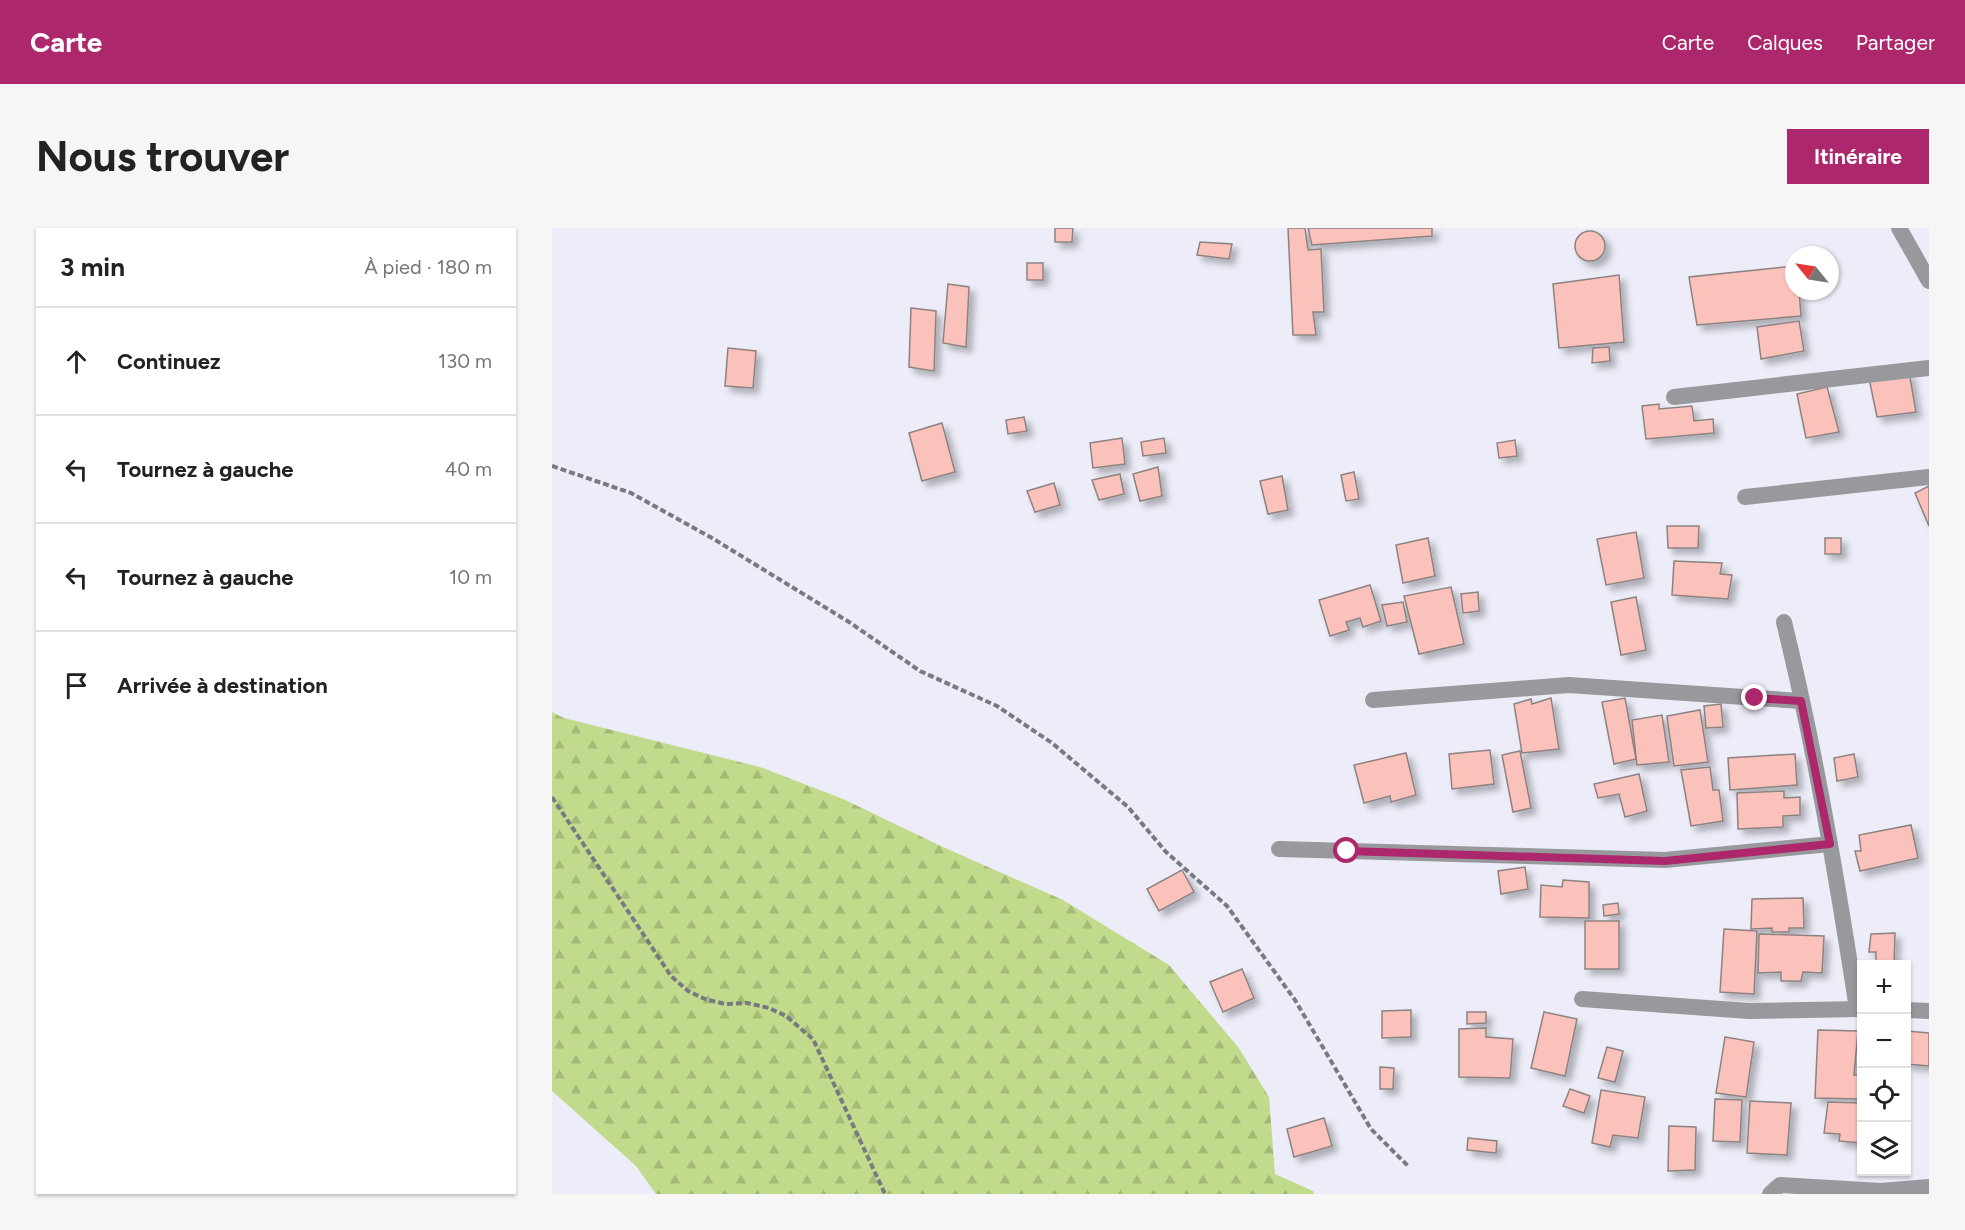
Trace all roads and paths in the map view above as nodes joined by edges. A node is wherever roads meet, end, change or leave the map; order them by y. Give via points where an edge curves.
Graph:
1 (1899, 228) edge
2 (1929, 279) edge
3 (1929, 368) edge
4 (1674, 397) dead end
5 (552, 466) edge
6 (1929, 477) edge
7 (1745, 497) dead end
8 (1784, 622) dead end
9 (1373, 700) dead end
10 (1801, 701) junction
11 (552, 797) edge
12 (1830, 844) junction
13 (1279, 849) dead end
14 (1857, 997) edge
15 (1582, 999) dead end
16 (1857, 1009) edge
17 (1911, 1010) edge
18 (1929, 1011) edge
19 (1409, 1167) dead end
20 (1929, 1187) edge
21 (885, 1194) edge
22 (1770, 1194) edge

1 - 2 street
3 - 4 street
5 - 19 path via 642,499 849,621 920,671 997,706 1052,743 1128,807 1166,852 1227,906 1295,1000 1371,1129
6 - 7 street
8 - 10 street
9 - 10 street via 1569,685
10 - 12 street
11 - 21 path via 671,976 705,999 769,1008 786,1016 813,1039
12 - 13 street via 1665,861
12 - 14 street
15 - 16 street via 1749,1011
17 - 18 street
20 - 22 street via 1881,1191 1780,1185

